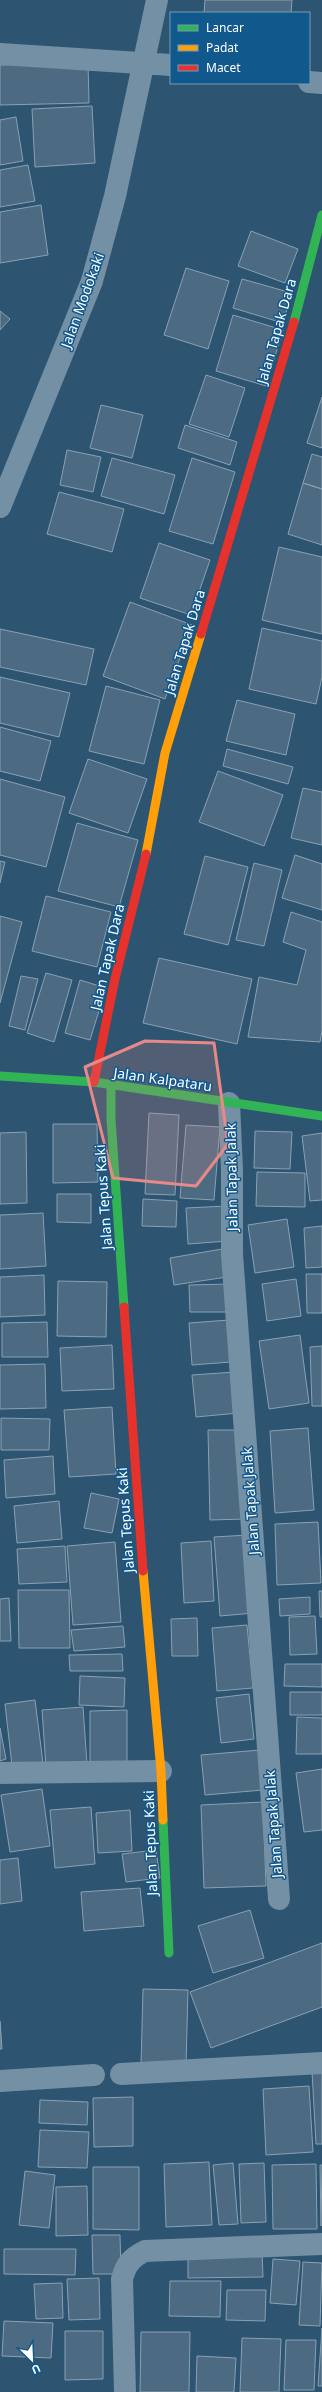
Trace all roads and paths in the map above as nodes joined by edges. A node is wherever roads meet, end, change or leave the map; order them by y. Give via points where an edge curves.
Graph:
1 (157, 0) edge
2 (0, 54) edge
3 (145, 61) junction
4 (170, 65) edge
5 (310, 82) edge
6 (322, 83) edge
7 (322, 215) edge
8 (0, 507) edge
9 (0, 1076) edge
10 (94, 1082) junction
11 (111, 1086) junction
12 (229, 1103) junction
13 (322, 1116) edge
14 (161, 1771) junction
15 (0, 1773) edge
16 (279, 1898) dead end
17 (169, 1953) dead end
18 (322, 2063) edge
19 (121, 2074) dead end
20 (94, 2075) dead end
21 (0, 2081) edge
22 (322, 2244) edge
23 (125, 2392) edge

1 - 3 street, Jalan Modokaki
2 - 3 street
3 - 4 street
3 - 8 street, Jalan Modokaki via 115,196 92,281
5 - 6 street
7 - 10 street, Jalan Tapak Dara via 258,447 165,753 143,867 115,979
9 - 10 street, Jalan Kalpataru
10 - 11 street, Jalan Kalpataru
11 - 12 street, Jalan Kalpataru
11 - 14 street, Jalan Tepus Kaki via 142,1562
12 - 13 street, Jalan Kalpataru
12 - 16 street, Jalan Tapak Jalak via 232,1254
14 - 15 street
14 - 17 street, Jalan Tepus Kaki
18 - 19 street
20 - 21 street
22 - 23 street via 145,2251 134,2256 127,2264 122,2279

